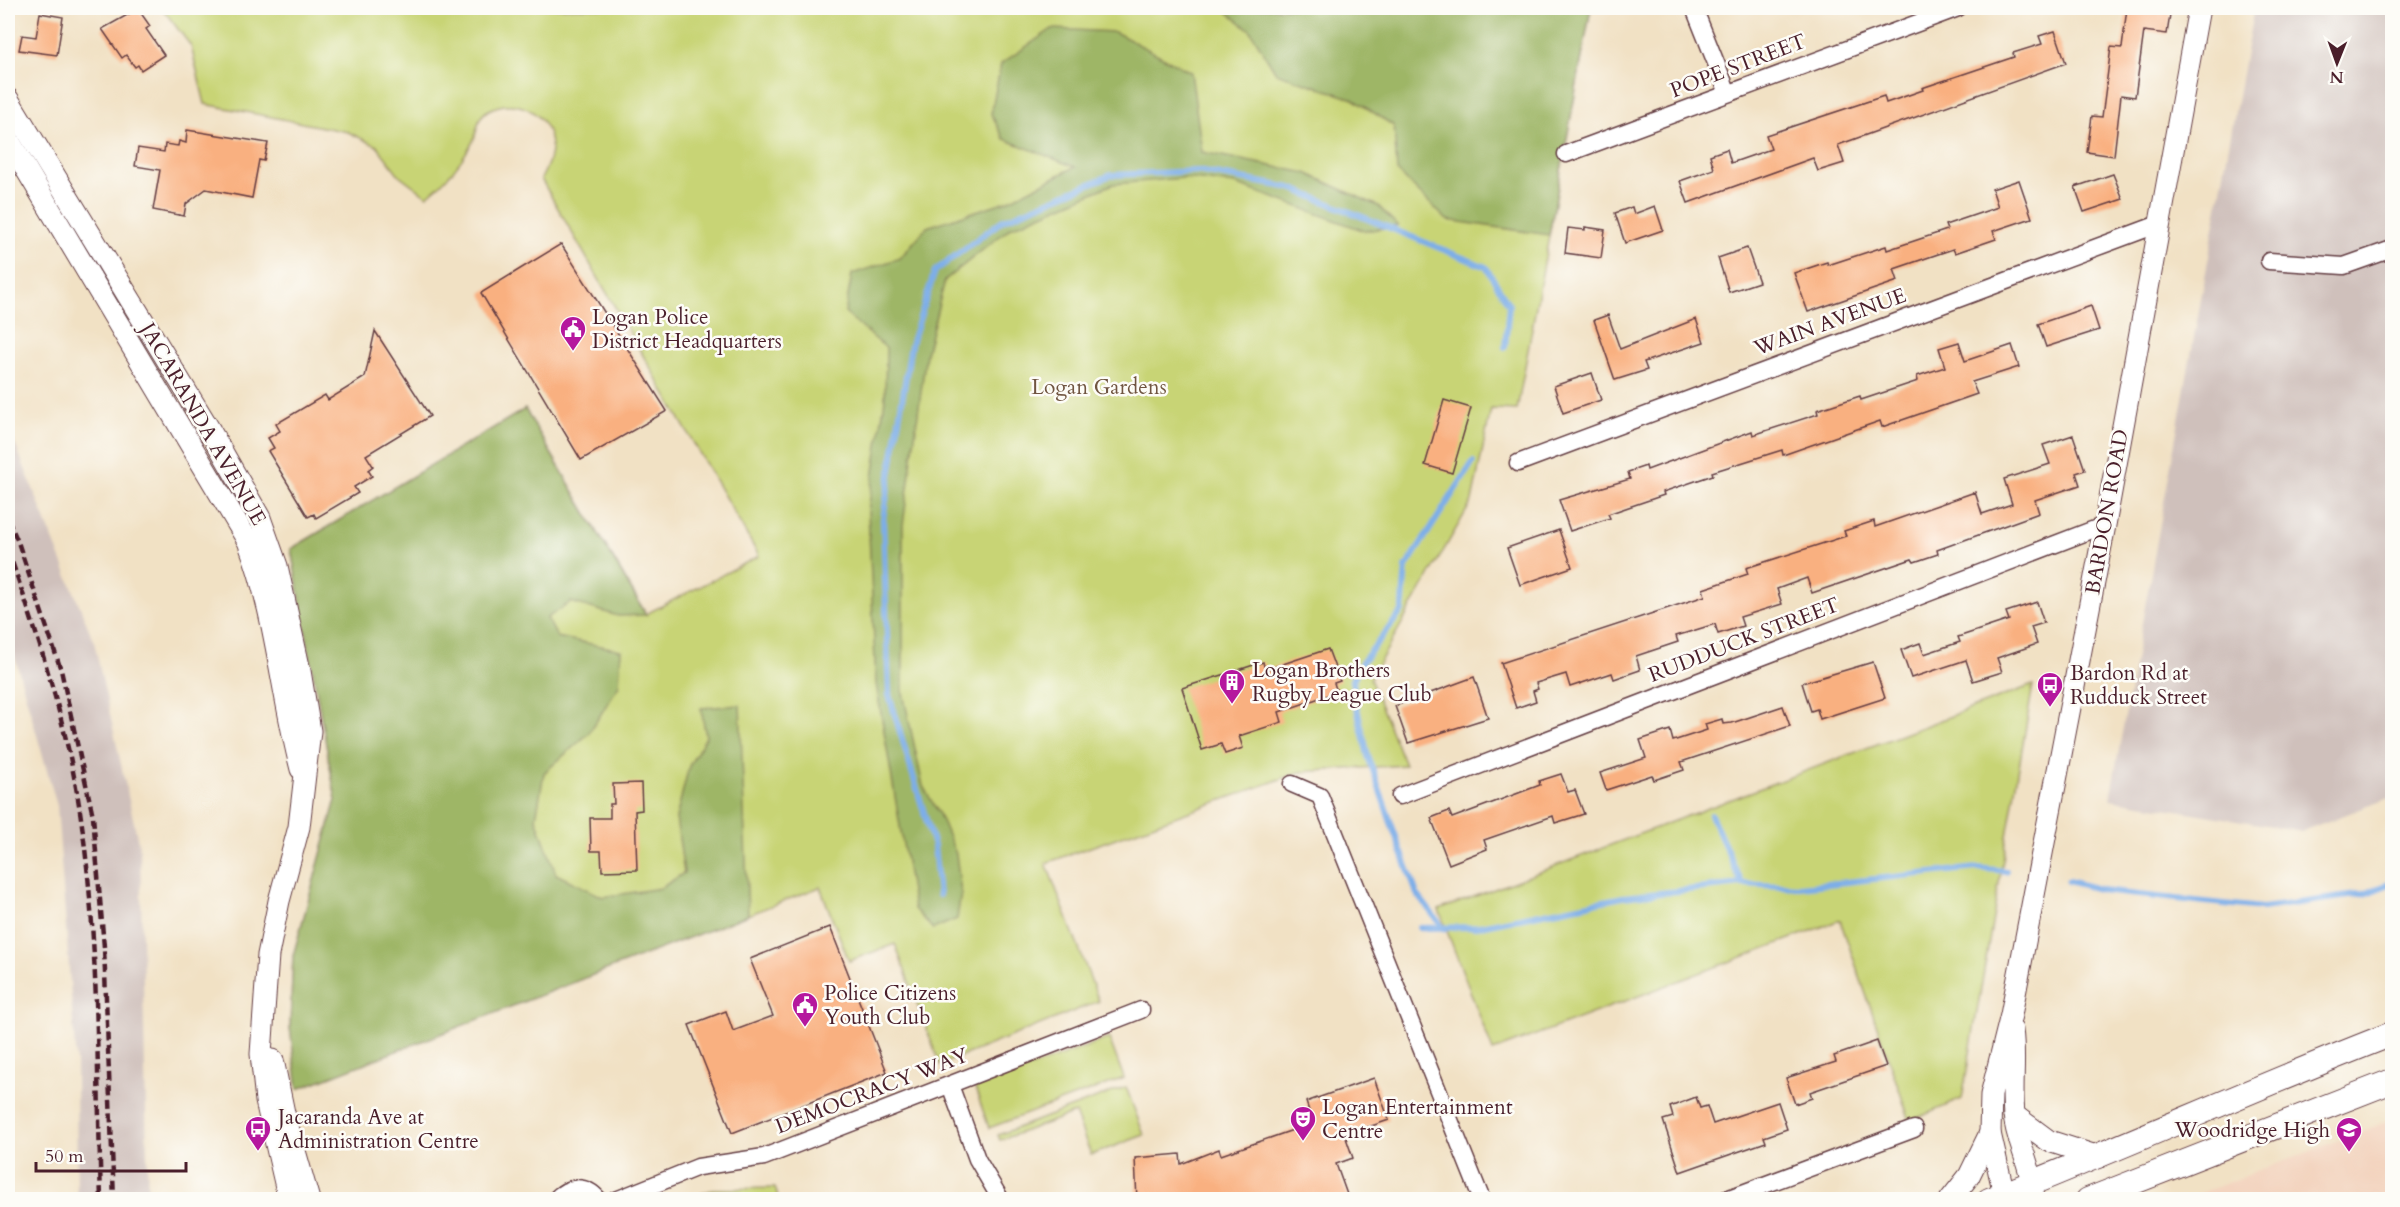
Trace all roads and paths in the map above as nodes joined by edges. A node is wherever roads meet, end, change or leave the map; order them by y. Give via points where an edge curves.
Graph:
1 (1694, 8) edge
2 (1958, 8) edge
3 (2199, 8) edge
4 (1728, 93) junction
5 (8, 99) edge
6 (8, 139) edge
7 (1566, 154) dead end
8 (2159, 224) junction
9 (2392, 249) edge
10 (2269, 261) dead end
11 (1518, 463) dead end
12 (2105, 525) junction
13 (304, 781) junction
14 (1292, 784) dead end
15 (1400, 796) dead end
16 (264, 1010) junction
17 (1141, 1011) dead end
18 (2011, 1015) junction
19 (2392, 1034) edge
20 (2392, 1080) edge
21 (950, 1085) junction
22 (2014, 1115) junction
23 (289, 1129) junction
24 (1914, 1129) dead end
25 (1990, 1133) junction
26 (2099, 1157) junction
27 (2033, 1191) edge
28 (2001, 1198) edge
29 (289, 1200) edge
30 (309, 1200) edge
31 (321, 1200) edge
32 (555, 1200) edge
33 (599, 1200) edge
34 (616, 1200) edge
35 (1001, 1200) edge
36 (1482, 1200) edge
37 (1724, 1200) edge
38 (1950, 1200) edge
39 (2088, 1200) edge

1 - 4 street
2 - 4 street, POPE STREET
3 - 8 street, BARDON ROAD
4 - 7 street, POPE STREET
5 - 13 street, JACARANDA AVENUE via 174,369 260,518 277,566 300,670 310,731
6 - 13 street, JACARANDA AVENUE via 248,541 263,580
8 - 11 street, WAIN AVENUE
8 - 12 street, BARDON ROAD
9 - 10 street via 2344,266
12 - 15 street, RUDDUCK STREET
12 - 18 street, BARDON ROAD
13 - 16 street, JACARANDA AVENUE via 299,827 272,931
14 - 36 street via 1320,796
16 - 23 street, JACARANDA AVENUE
16 - 29 street, JACARANDA AVENUE via 261,1054 266,1101
17 - 21 street, DEMOCRACY WAY
18 - 22 street, BARDON ROAD
18 - 25 street, BARDON ROAD via 1991,1095
19 - 26 main road
20 - 39 main road
21 - 34 street, DEMOCRACY WAY via 764,1157 698,1167
21 - 35 street via 977,1159
22 - 26 street via 2049,1141
22 - 27 street, BARDON ROAD
23 - 30 street, JACARANDA AVENUE
23 - 31 street via 311,1167
24 - 37 street
25 - 28 street, BARDON ROAD
25 - 38 street via 1969,1176
26 - 27 main road
27 - 28 main road
32 - 33 street via 576,1187 592,1192

